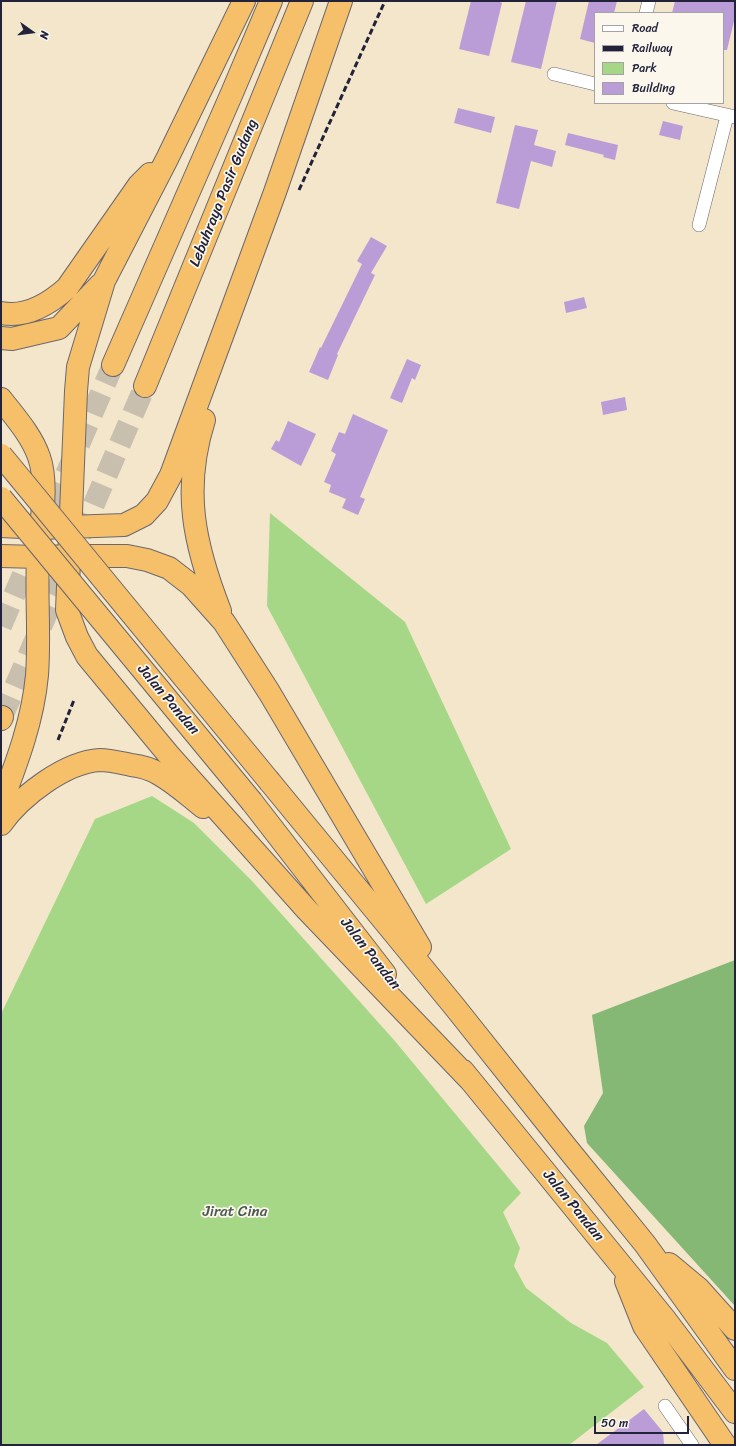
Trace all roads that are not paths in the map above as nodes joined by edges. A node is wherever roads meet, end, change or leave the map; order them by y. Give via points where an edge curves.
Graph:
1 (244, 1) edge
2 (271, 1) edge
3 (302, 1) edge
4 (341, 1) edge
5 (649, 1) edge
6 (646, 12) edge
7 (554, 74) dead end
8 (594, 84) edge
9 (677, 104) edge
10 (731, 116) edge
11 (167, 159) junction
12 (275, 192) junction
13 (699, 225) dead end
14 (104, 281) junction
15 (1, 313) edge
16 (1, 338) edge
17 (113, 365) tunnel mouth
18 (145, 386) tunnel mouth
19 (1, 399) edge
20 (1, 455) edge
21 (1, 498) edge
22 (1, 526) edge
23 (70, 527) junction
24 (41, 528) junction
25 (1, 556) edge
26 (69, 556) junction
27 (38, 557) junction
28 (224, 622) junction
29 (1, 804) edge
30 (1, 824) edge
31 (241, 835) junction
32 (454, 1006) junction
33 (472, 1082) junction
34 (645, 1244) junction
35 (617, 1259) junction
36 (735, 1329) edge
37 (735, 1369) edge
38 (665, 1406) dead end
39 (735, 1412) edge
40 (692, 1445) edge
41 (725, 1445) edge

1 - 11 highway
2 - 17 highway, Lebuhraya Pasir Gudang
3 - 18 highway, Lebuhraya Pasir Gudang
4 - 12 highway
5 - 6 street
7 - 8 street
9 - 10 street
10 - 13 street
11 - 14 highway
11 - 15 highway via 139,185 67,288 40,308
12 - 23 highway via 171,475 157,501 144,515 124,525
12 - 28 highway via 194,460 193,509 199,548
14 - 16 highway via 59,328
14 - 23 highway via 78,367
19 - 24 highway via 31,440 39,458 43,477
20 - 32 highway, Jalan Pandan, bridge
21 - 33 highway, Jalan Pandan, bridge via 252,802
22 - 24 highway
23 - 24 highway
23 - 26 highway
24 - 27 highway
25 - 27 highway
26 - 27 highway
26 - 28 highway via 127,556 169,568 191,585
26 - 31 highway via 67,610 87,656 168,754
27 - 29 highway via 37,675 32,709 18,760
28 - 32 highway via 269,692
30 - 31 highway via 32,791 57,774 100,760 138,766 158,773
31 - 33 highway via 307,910
32 - 34 highway, Jalan Pandan
33 - 35 highway, Jalan Pandan
34 - 36 highway via 699,1289
34 - 37 highway, Jalan Pandan
35 - 39 highway, Jalan Pandan
35 - 41 highway via 644,1326
38 - 40 street

